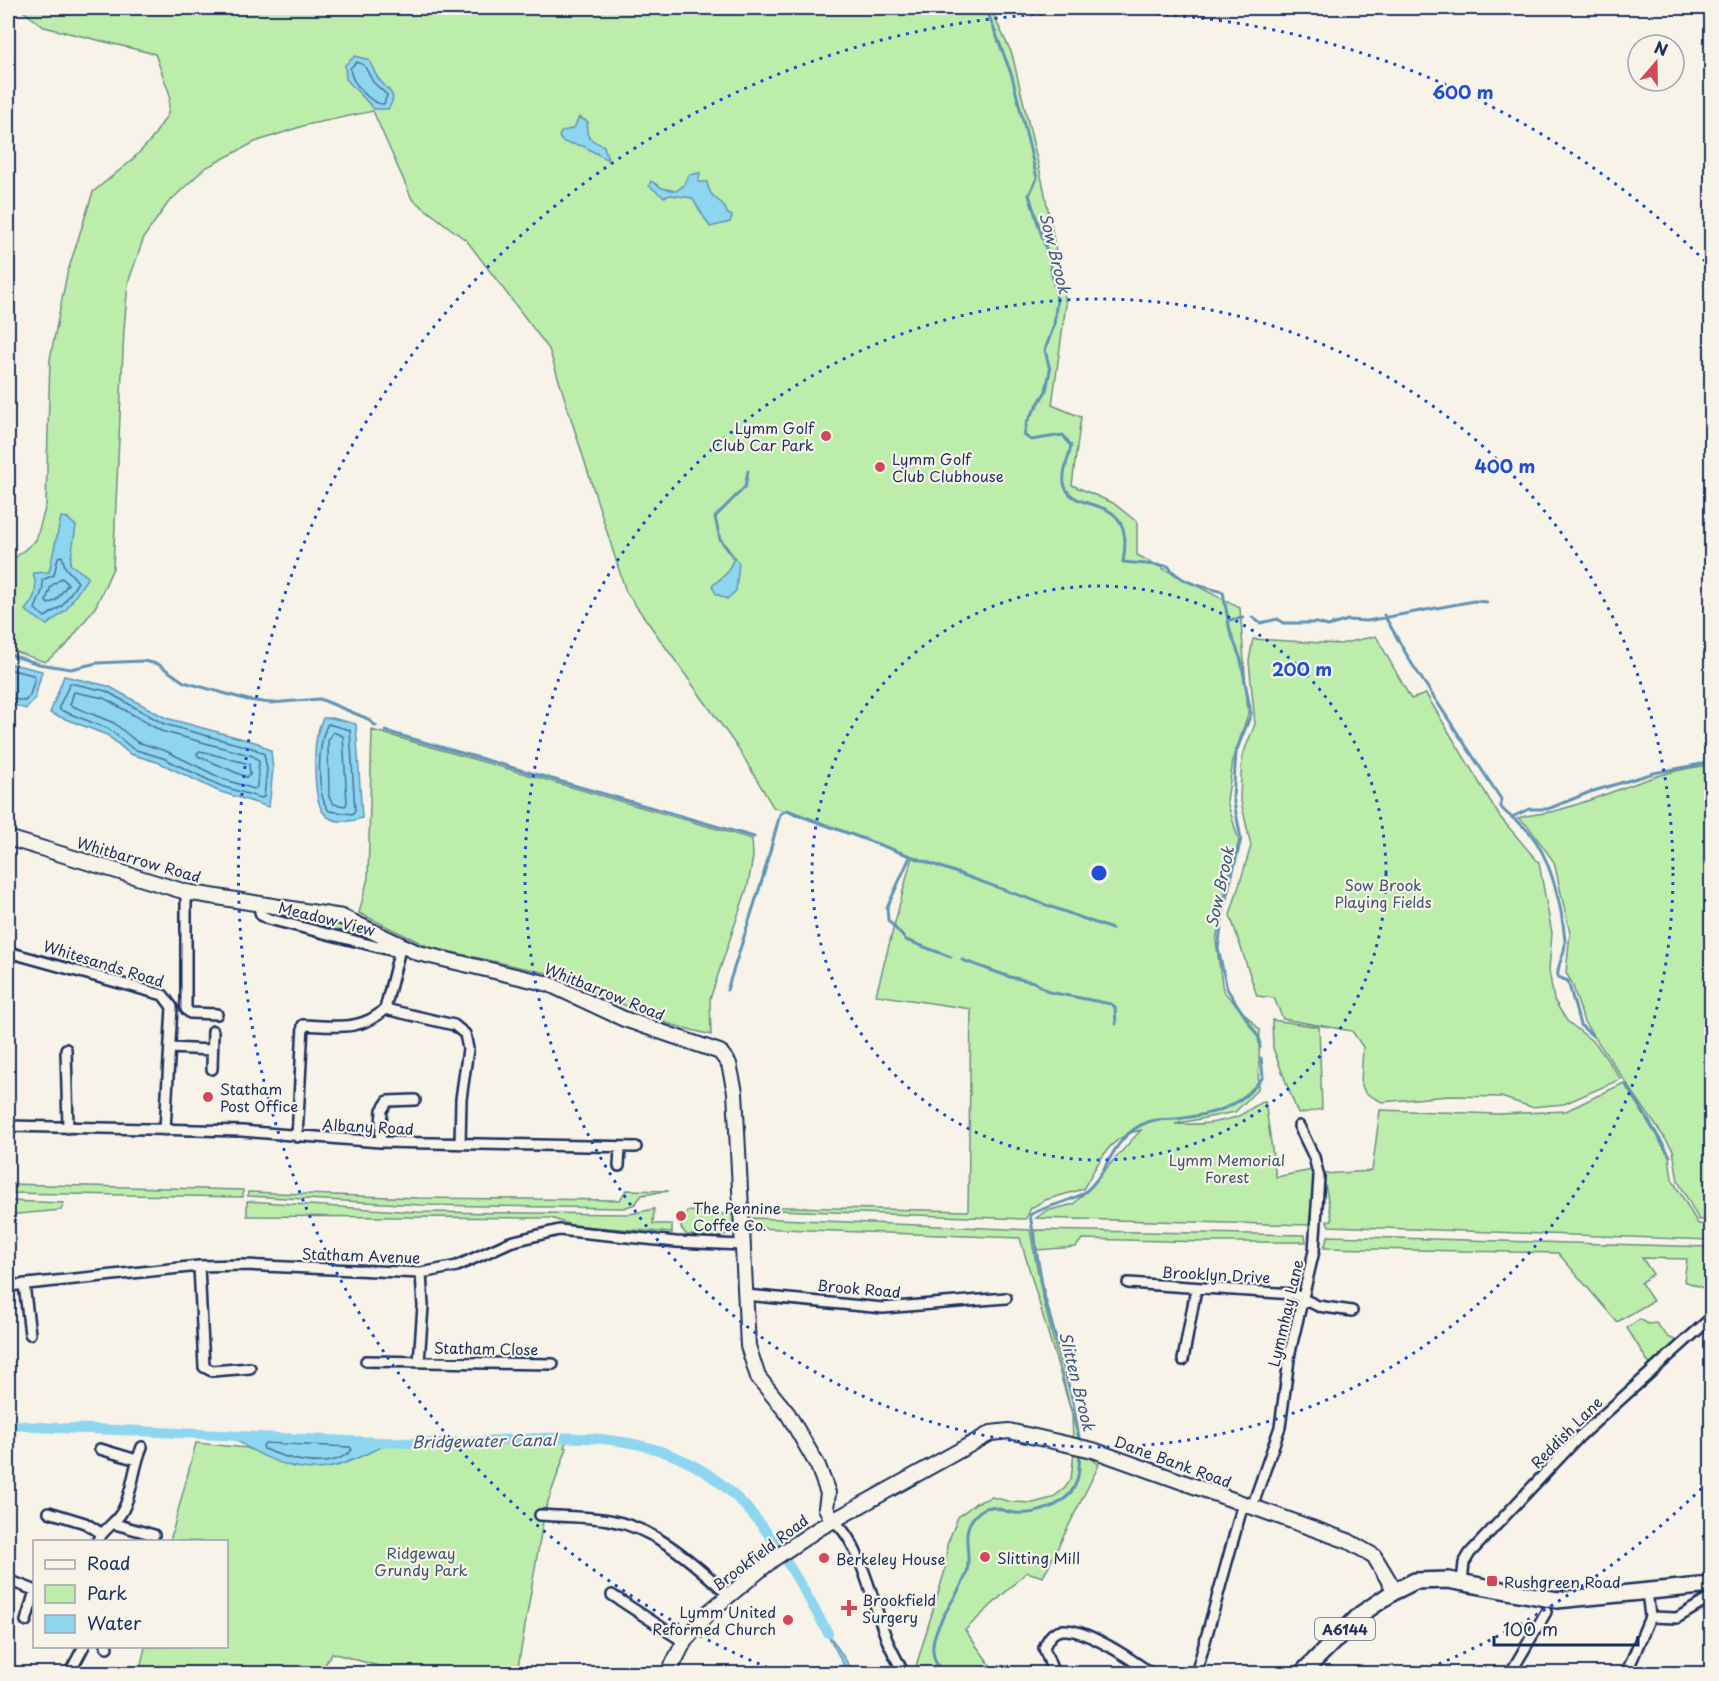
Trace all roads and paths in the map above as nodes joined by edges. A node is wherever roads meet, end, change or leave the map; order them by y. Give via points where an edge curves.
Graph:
1 (8, 838) edge
2 (186, 892) junction
3 (258, 904) junction
4 (399, 949) junction
5 (8, 952) edge
6 (385, 1009) junction
7 (217, 1014) dead end
8 (213, 1031) dead end
9 (170, 1048) junction
10 (66, 1049) dead end
11 (212, 1050) junction
12 (212, 1069) dead end
13 (415, 1100) dead end
14 (8, 1125) edge
15 (1299, 1126) dead end
16 (68, 1128) junction
17 (165, 1130) junction
18 (297, 1137) junction
19 (380, 1142) junction
20 (460, 1144) junction
21 (620, 1148) junction
22 (636, 1148) dead end
23 (620, 1166) dead end
24 (742, 1245) junction
25 (199, 1266) junction
26 (421, 1273) junction
27 (1128, 1283) dead end
28 (24, 1284) junction
29 (8, 1286) edge
30 (1196, 1289) junction
31 (746, 1295) junction
32 (1006, 1298) dead end
33 (1301, 1299) junction
34 (1352, 1311) dead end
35 (1712, 1317) edge
36 (30, 1334) dead end
37 (1183, 1360) dead end
38 (366, 1361) dead end
39 (419, 1362) junction
40 (553, 1364) dead end
41 (250, 1368) dead end
42 (142, 1447) dead end
43 (100, 1449) dead end
44 (137, 1460) junction
45 (1248, 1505) junction
46 (49, 1512) dead end
47 (540, 1515) dead end
48 (833, 1521) junction
49 (114, 1524) junction
50 (154, 1534) dead end
51 (99, 1537) edge
52 (8, 1580) edge
53 (1462, 1582) junction
54 (1712, 1585) edge
55 (1395, 1591) junction
56 (33, 1592) edge
57 (1647, 1592) junction
58 (728, 1594) junction
59 (33, 1596) edge
60 (612, 1596) dead end
61 (1712, 1597) edge
62 (1545, 1611) dead end
63 (1650, 1617) junction
64 (26, 1621) dead end
65 (684, 1642) junction
66 (83, 1648) edge
67 (69, 1674) edge
68 (668, 1674) edge
69 (904, 1674) edge
70 (1054, 1674) edge
71 (1152, 1674) edge
72 (1196, 1674) edge
73 (1301, 1674) edge
74 (1510, 1674) edge
75 (1626, 1674) edge

1 - 2 street, Whitbarrow Road
2 - 3 street, Whitbarrow Road
2 - 7 street via 186,1009 190,1013
3 - 4 street, Whitbarrow Road via 342,917
3 - 4 street, Meadow View via 261,915 268,919
4 - 6 street
4 - 24 street, Whitbarrow Road via 549,984 624,1018 720,1052 729,1064 735,1092
5 - 9 street, Whitesands Road via 163,995 172,1007
6 - 18 street via 355,1026 303,1024
6 - 20 street via 454,1025 465,1034 468,1049
8 - 11 street
9 - 11 street
9 - 17 street, Whitesands Road
10 - 16 street
11 - 12 street
13 - 19 street via 388,1101 382,1110
14 - 16 street, Albany Road
15 - 33 street, Lymmhay Lane via 1314,1156 1319,1177 1314,1251
16 - 17 street, Albany Road
17 - 18 street, Albany Road via 242,1131
18 - 19 street, Albany Road
19 - 20 street, Albany Road
20 - 21 street, Albany Road
21 - 22 street, Albany Road
21 - 23 street
24 - 26 street, Statham Avenue via 559,1230 510,1242 457,1266
24 - 31 street, Whitbarrow Road
25 - 26 street, Statham Avenue
25 - 28 street, Statham Avenue
25 - 41 street via 202,1368
26 - 39 street, Statham Close
27 - 30 street, Brooklyn Drive
28 - 29 street, Statham Avenue
28 - 36 street
30 - 33 street, Brooklyn Drive via 1293,1294
30 - 37 street
31 - 32 street, Brook Road via 883,1308
31 - 48 street, Whitbarrow Road via 748,1346 758,1377 788,1414 814,1457 828,1493 826,1508
33 - 34 street, Brooklyn Drive
33 - 45 street, Lymmhay Lane via 1280,1427
35 - 53 street, Reddish Lane via 1572,1444 1470,1553 1464,1563
38 - 39 street, Statham Close
39 - 40 street, Statham Close
42 - 44 street
43 - 44 street
44 - 49 street via 128,1499
45 - 48 street, Dane Bank Road via 1079,1447 1009,1431 988,1433
45 - 55 street via 1368,1551 1378,1560
45 - 72 street, Dane Bank Road
46 - 51 street via 85,1523
47 - 58 street via 608,1520 644,1530 687,1558
48 - 58 street, Brookfield Road
48 - 69 street via 853,1544
49 - 50 street
49 - 51 street
52 - 56 street
53 - 55 main road, A6144 via 1415,1581
53 - 57 main road, A6144 via 1557,1600
54 - 57 main road, A6144
55 - 73 main road, A6144 via 1361,1614
57 - 63 street
58 - 65 street, Brookfield Road
59 - 64 street
60 - 65 street
61 - 63 street via 1677,1618
62 - 74 street
63 - 75 street
65 - 68 street, Brookfield Road
66 - 67 street
70 - 71 street via 1044,1648 1053,1634 1062,1630 1074,1631 1122,1652

